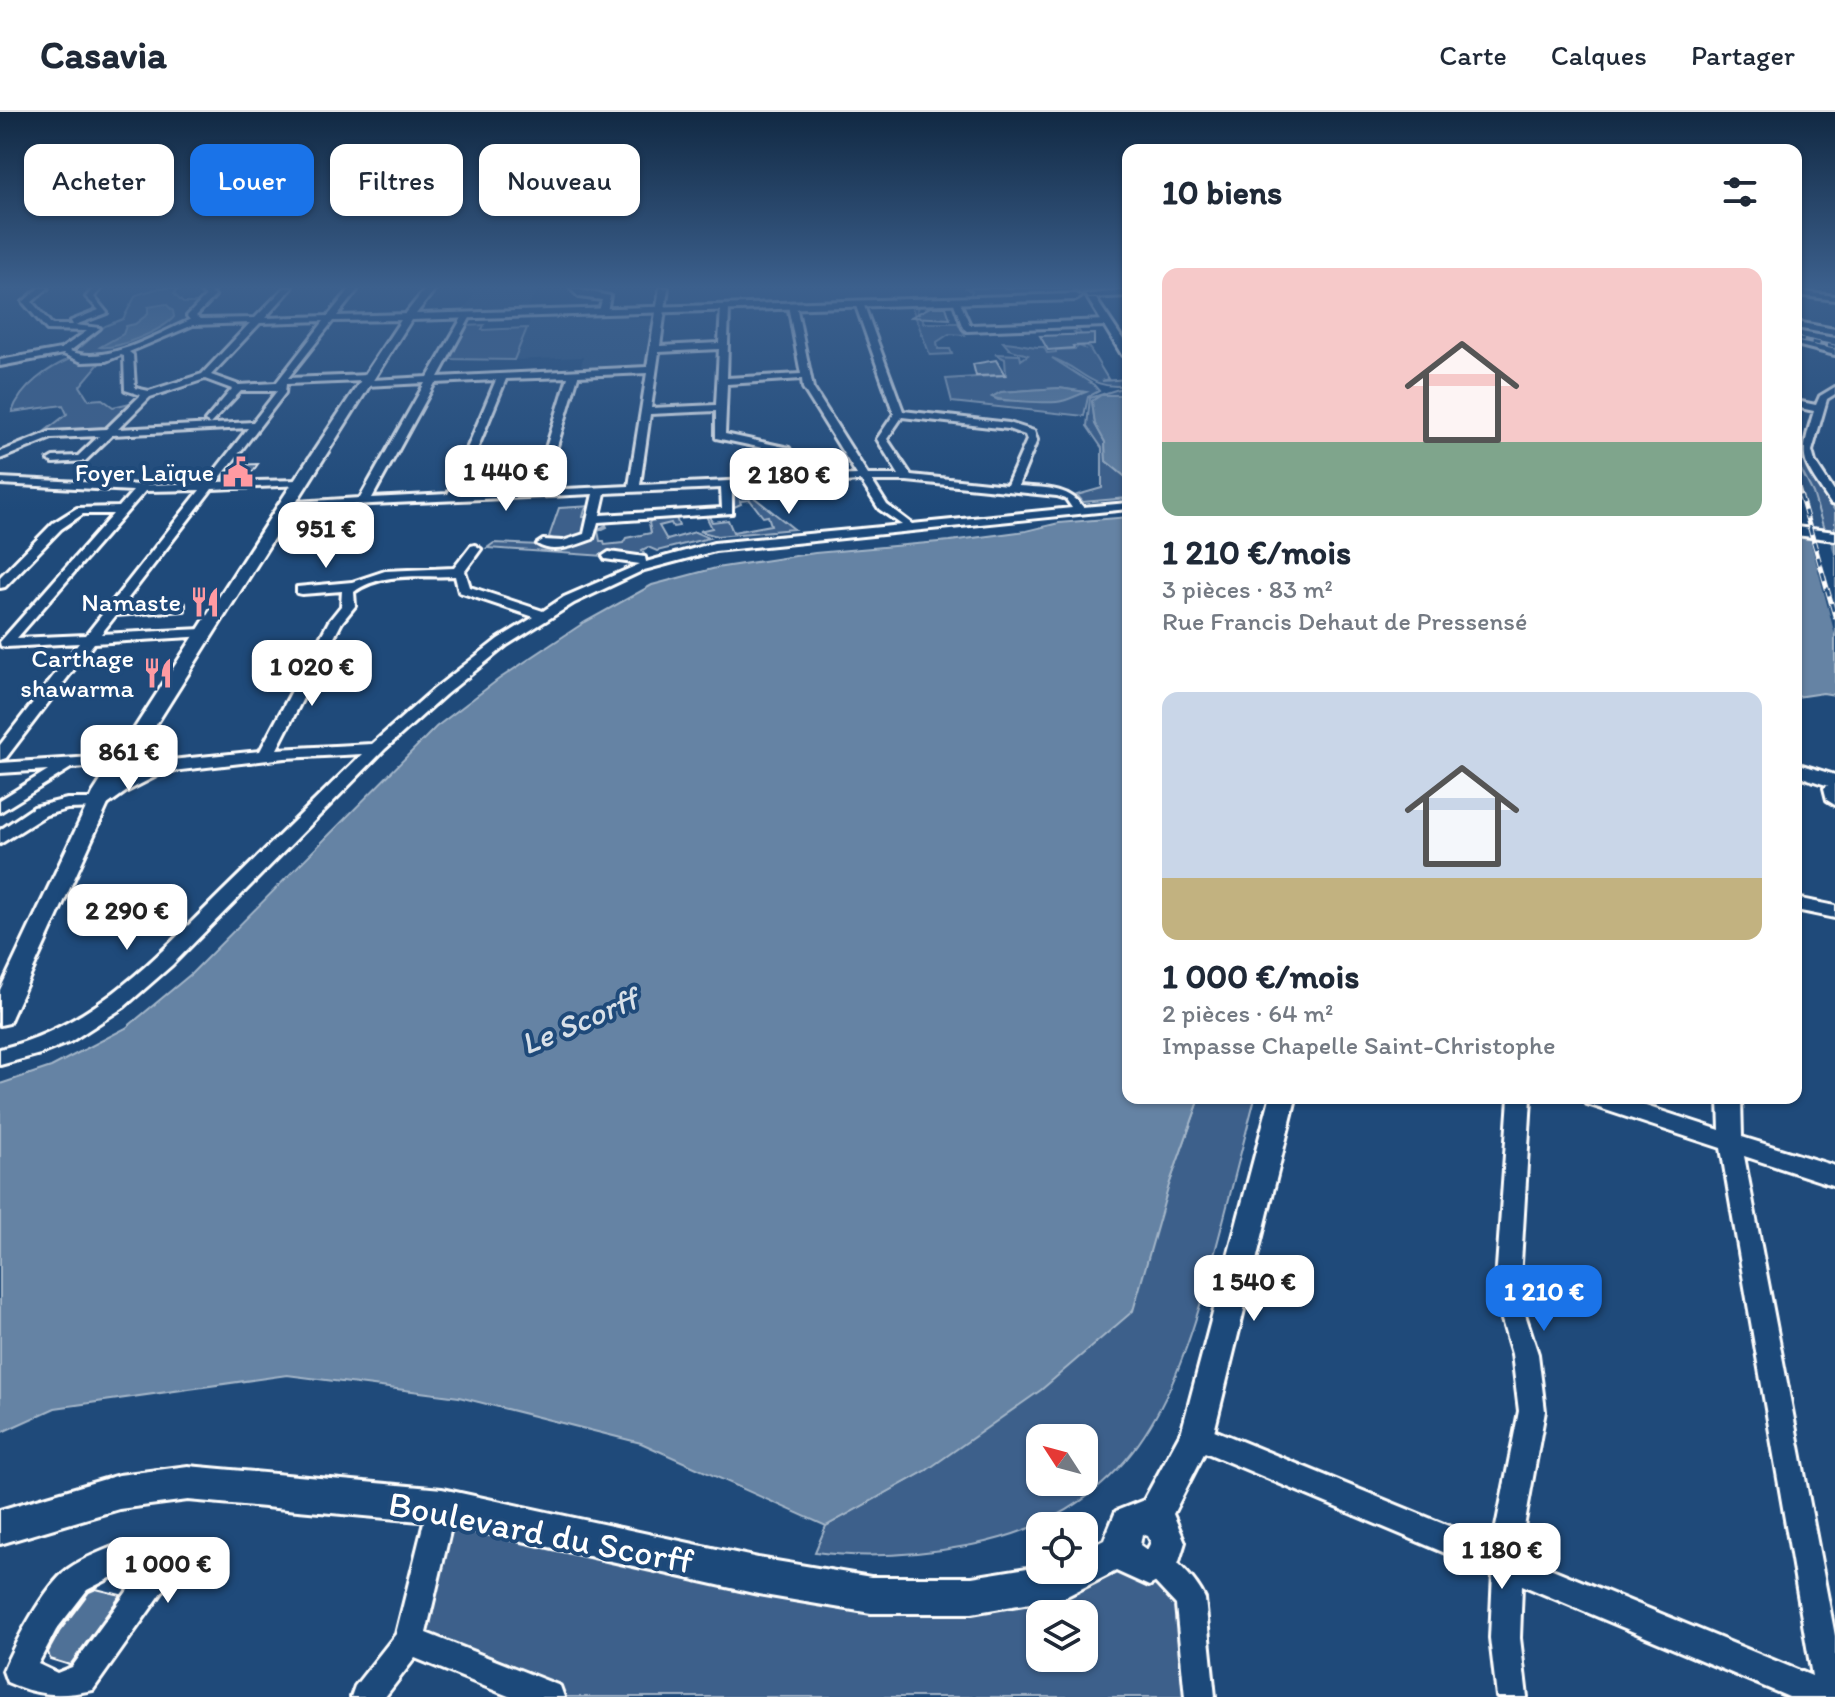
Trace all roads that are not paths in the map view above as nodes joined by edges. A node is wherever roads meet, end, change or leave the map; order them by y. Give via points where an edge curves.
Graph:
1 (128, 362) edge
2 (218, 362) edge
3 (297, 362) edge
4 (379, 362) edge
5 (439, 362) edge
6 (653, 362) edge
7 (723, 362) edge
8 (803, 362) edge
9 (880, 362) edge
10 (651, 370) junction
11 (574, 373) junction
12 (205, 376) junction
13 (806, 376) junction
14 (502, 377) junction
15 (367, 380) junction
16 (428, 380) junction
17 (722, 381) junction
18 (280, 384) junction
19 (238, 388) junction
20 (1835, 390) edge
21 (149, 394) junction
22 (1802, 405) edge
23 (721, 408) junction
24 (1820, 409) junction
25 (645, 411) junction
26 (899, 414) junction
27 (210, 421) dead end
28 (255, 425) junction
29 (108, 433) junction
30 (0, 456) edge
31 (53, 460) dead end
32 (864, 478) junction
33 (907, 478) junction
34 (0, 481) edge
35 (801, 481) junction
36 (300, 483) junction
37 (726, 485) junction
38 (206, 487) junction
39 (142, 488) junction
40 (634, 488) junction
41 (1011, 489) junction
42 (600, 490) junction
43 (537, 494) junction
44 (452, 497) junction
45 (364, 502) junction
46 (1835, 502) edge
47 (1122, 504) edge
48 (285, 505) junction
49 (1122, 505) edge
50 (883, 507) junction
51 (1077, 507) junction
52 (122, 511) junction
53 (594, 519) junction
54 (907, 523) junction
55 (879, 526) junction
56 (1802, 532) edge
57 (1835, 536) edge
58 (543, 544) dead end
59 (475, 549) dead end
60 (609, 556) dead end
61 (641, 560) junction
62 (458, 572) junction
63 (0, 584) edge
64 (353, 586) junction
65 (302, 590) dead end
66 (179, 607) dead end
67 (110, 611) junction
68 (539, 614) junction
69 (202, 633) junction
70 (86, 641) junction
71 (3, 644) edge
72 (384, 730) junction
73 (285, 753) junction
74 (325, 753) junction
75 (366, 754) junction
76 (0, 755) edge
77 (266, 755) junction
78 (124, 760) junction
79 (69, 764) junction
80 (170, 767) junction
81 (0, 768) edge
82 (338, 773) junction
83 (97, 804) junction
84 (0, 807) edge
85 (0, 838) edge
86 (1802, 905) edge
87 (1835, 912) edge
88 (0, 1016) edge
89 (0, 1046) edge
90 (0, 1057) edge
91 (1281, 1104) edge
92 (1520, 1104) edge
93 (1612, 1104) edge
94 (1730, 1104) edge
95 (1731, 1143) junction
96 (1835, 1176) edge
97 (1197, 1436) junction
98 (442, 1506) junction
99 (1152, 1519) junction
100 (0, 1527) edge
101 (1122, 1550) junction
102 (1098, 1562) edge
103 (1158, 1565) junction
104 (1509, 1566) junction
105 (1036, 1584) edge
106 (409, 1641) junction
107 (9, 1676) edge
108 (1777, 1687) edge
109 (366, 1697) edge
110 (549, 1697) edge
111 (1200, 1697) edge
112 (1512, 1697) edge
113 (1828, 1697) edge

1 - 21 street via 130,390
2 - 12 street
3 - 18 street
4 - 15 main road
5 - 16 street
6 - 10 street
7 - 17 street
8 - 13 street
9 - 26 street
10 - 11 street
10 - 25 street
11 - 14 street
11 - 43 street
12 - 19 street
12 - 21 street
13 - 17 street
13 - 32 street via 808,388
14 - 16 street
14 - 44 street
15 - 16 street
15 - 18 street
15 - 36 main road
16 - 45 street
17 - 23 street
18 - 19 street
18 - 28 street via 282,391
19 - 27 street
20 - 24 street via 1825,395
21 - 29 street
22 - 24 street
23 - 25 street
23 - 35 street via 720,436 785,450
24 - 46 street via 1807,451
25 - 40 street
26 - 33 street via 882,439
26 - 41 street via 1026,430 1032,440
28 - 29 street
28 - 38 street
29 - 30 street via 43,436
29 - 31 street via 81,459
32 - 33 street
32 - 35 street
32 - 50 street
33 - 41 street
34 - 39 street
35 - 37 street
36 - 38 street
36 - 48 main road
37 - 40 street
37 - 53 street via 728,511
38 - 39 street
38 - 67 street
39 - 52 street
40 - 42 street
41 - 51 street via 1063,494
42 - 43 street
42 - 53 street
43 - 44 street
44 - 45 street
45 - 48 street
47 - 51 street
48 - 69 main road
49 - 75 street via 742,543 645,564 585,590 495,649
50 - 54 street
50 - 55 street
51 - 54 street
52 - 63 street via 81,510 57,526
52 - 71 street
53 - 58 street via 589,536 564,545
54 - 55 street
55 - 61 street via 712,543
56 - 57 street
59 - 62 street
60 - 61 street
61 - 68 street via 592,581
62 - 64 street via 372,578
62 - 68 street via 464,589
64 - 65 street
64 - 77 street via 348,606
66 - 67 street
67 - 70 street
68 - 72 street via 435,684
69 - 70 street
69 - 78 main road
70 - 71 street
70 - 76 street
72 - 73 street via 357,741
72 - 75 street
73 - 74 street
73 - 77 street
74 - 75 street
74 - 82 street
75 - 82 street
75 - 90 street via 115,1006 59,1038
77 - 80 street
78 - 79 street
78 - 80 street via 138,768
78 - 83 main road
79 - 81 street
79 - 84 street
80 - 83 street via 137,778
82 - 89 street via 106,1000 53,1031
83 - 85 street via 40,811
83 - 88 main road
86 - 87 street
91 - 97 main road
92 - 104 street via 1507,1296 1525,1354 1532,1411 1510,1527
93 - 95 street
94 - 95 street
95 - 96 street
95 - 113 street
97 - 99 main road
97 - 104 street
98 - 100 main road, Boulevard du Scorff via 188,1483 119,1492
98 - 105 main road, Boulevard du Scorff via 758,1576 871,1595 972,1595
98 - 106 street
99 - 101 main road via 1141,1516 1123,1526
99 - 103 main road via 1168,1542
101 - 102 main road, Boulevard du Scorff
101 - 103 main road via 1138,1566
103 - 111 street via 1190,1599
104 - 108 street
104 - 112 street via 1505,1638
106 - 109 street
106 - 110 street
107 - 107 street via 57,1688 82,1679 155,1578 148,1561 120,1558 77,1580
108 - 113 street

